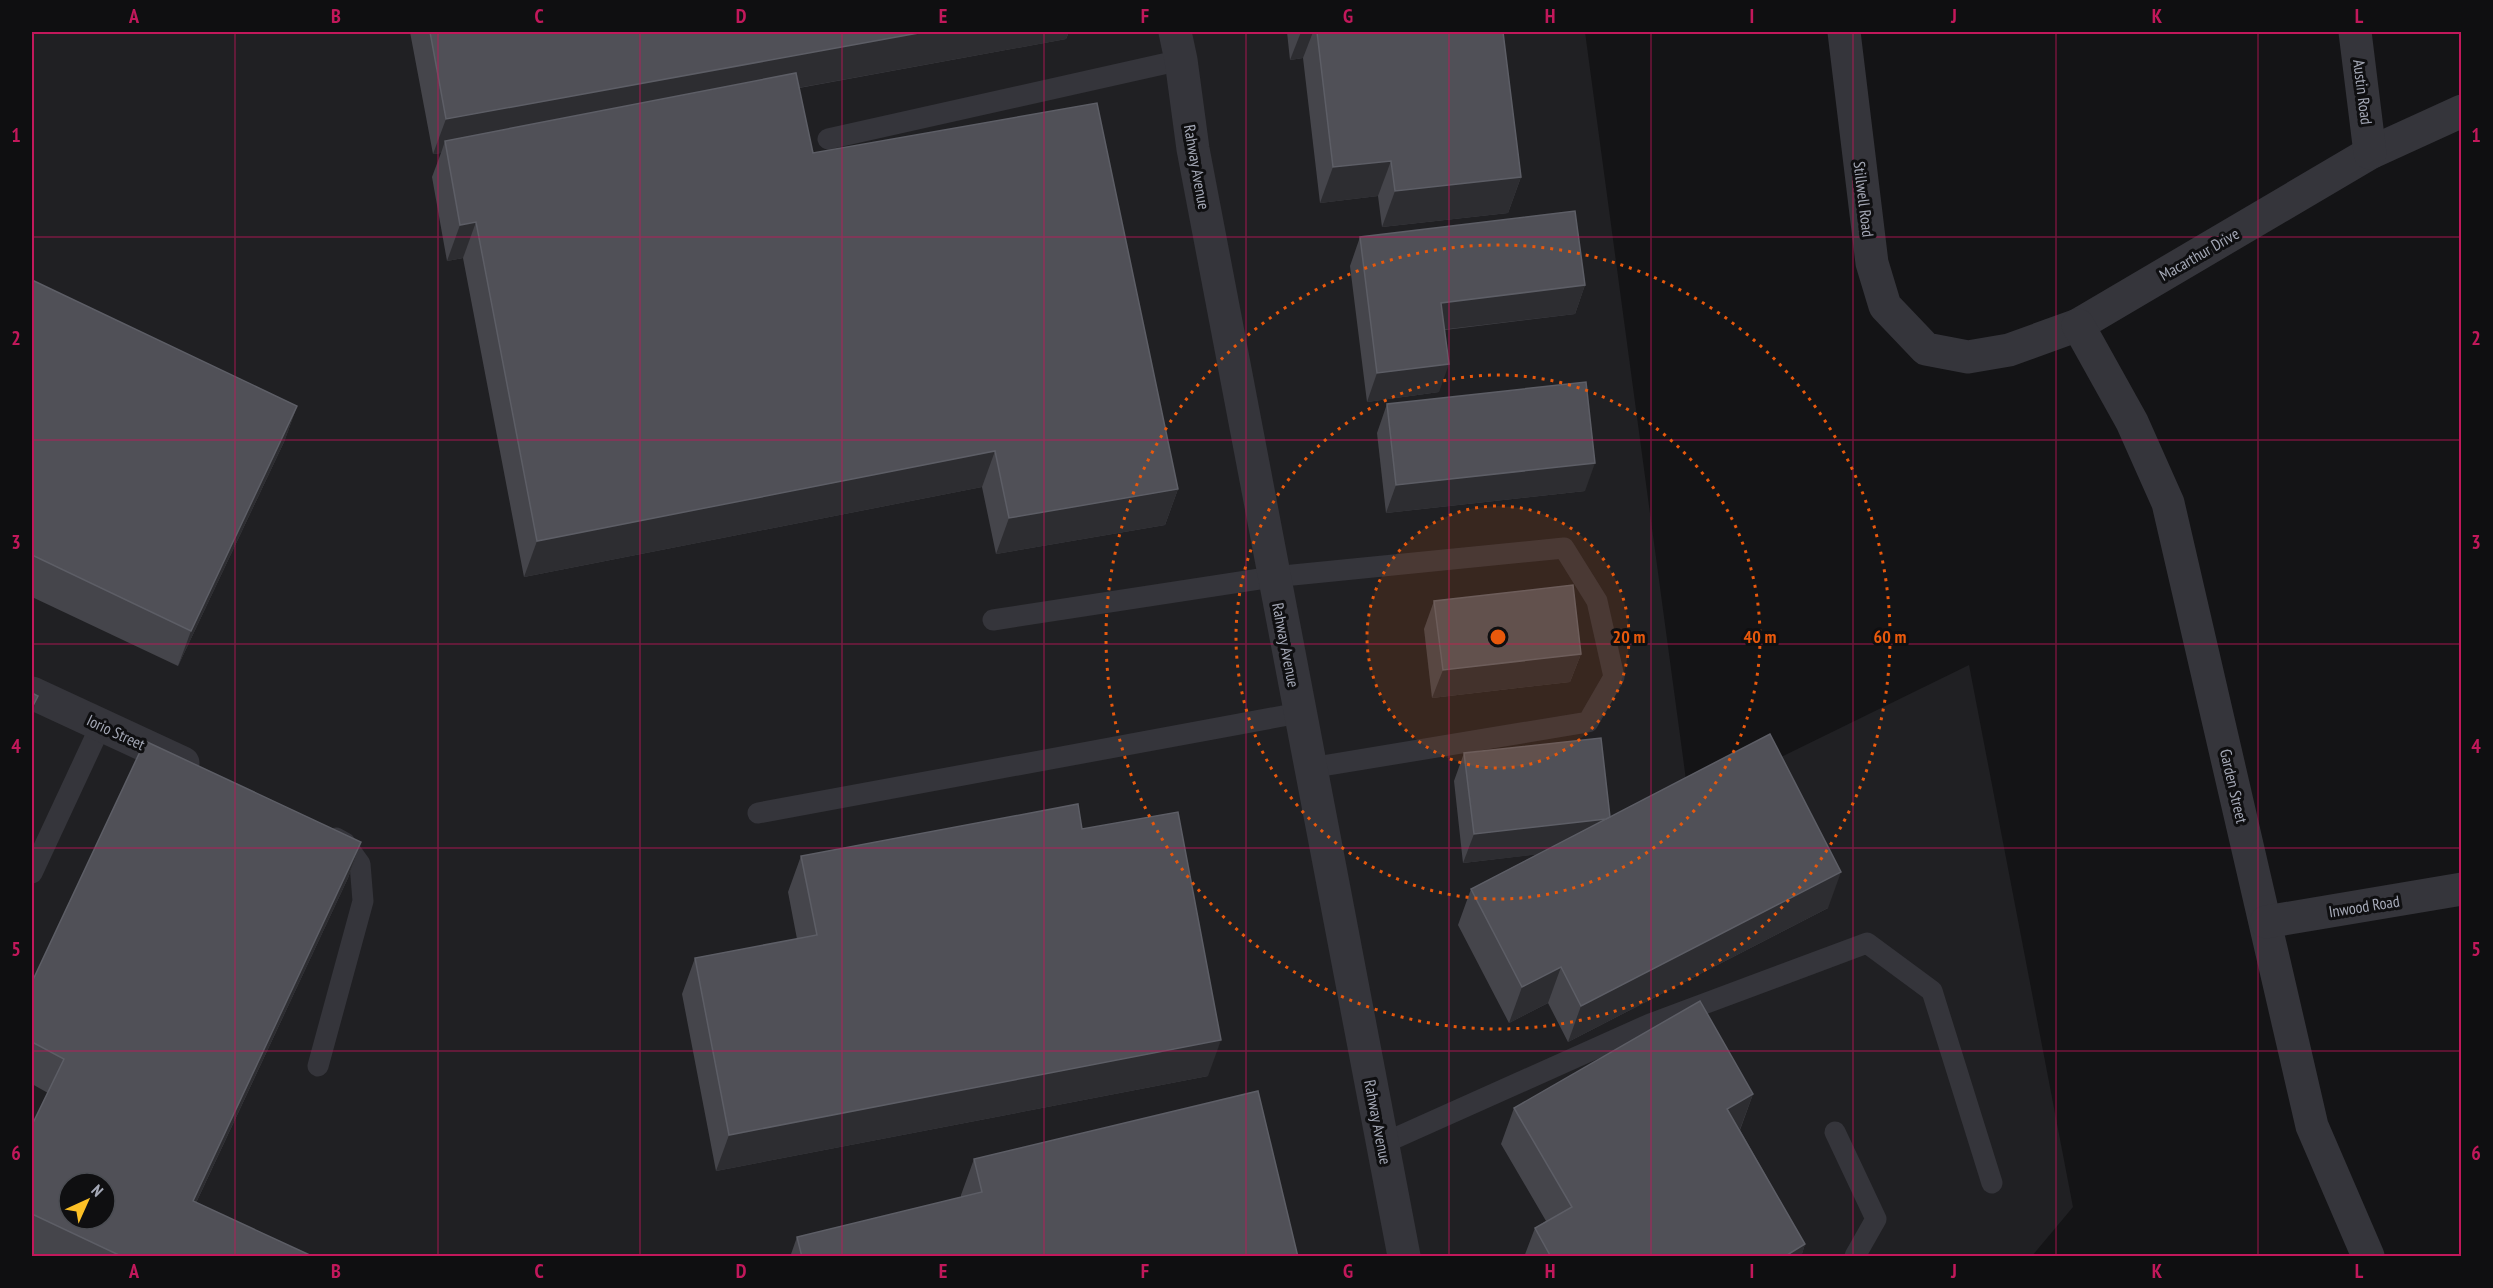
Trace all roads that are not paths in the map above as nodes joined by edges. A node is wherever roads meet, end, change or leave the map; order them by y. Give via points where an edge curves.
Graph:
1 (1844, 32) edge
2 (2355, 32) edge
3 (1178, 46) edge
4 (2462, 111) edge
5 (828, 139) dead end
6 (2370, 153) junction
7 (2078, 325) junction
8 (1926, 348) joint
9 (1273, 577) junction
10 (993, 620) dead end
11 (32, 693) edge
12 (1299, 713) junction
13 (101, 725) junction
14 (1310, 768) junction
15 (205, 773) edge
16 (758, 813) dead end
17 (317, 827) edge
18 (32, 873) edge
19 (2462, 890) edge
20 (2266, 922) junction
21 (318, 1066) dead end
22 (1835, 1132) dead end
23 (1382, 1144) junction
24 (1992, 1183) dead end
25 (1404, 1257) edge
26 (1855, 1257) edge
27 (2368, 1257) edge

1 - 8 street, Stillwell Road via 1872,263 1885,306
2 - 6 street, Austin Road
3 - 5 lane
3 - 9 street, Rahway Avenue via 1193,149
4 - 6 street, Macarthur Drive
6 - 7 street, Macarthur Drive
7 - 8 street, Macarthur Drive via 2009,350 1968,357
7 - 20 street, Garden Street via 2132,422 2168,503
9 - 10 lane
9 - 12 street, Rahway Avenue
9 - 14 lane via 1564,548 1597,601 1614,677 1588,722
11 - 13 street, Iorio Street
12 - 14 street, Rahway Avenue
12 - 16 lane
13 - 15 street, Iorio Street
13 - 18 lane
14 - 23 street, Rahway Avenue
17 - 21 lane via 345,843 360,864 363,901
19 - 20 street, Inwood Road
20 - 27 street, Garden Street via 2312,1126
22 - 26 lane via 1876,1219
23 - 24 lane via 1650,1024 1867,943 1932,991
23 - 25 street, Rahway Avenue

